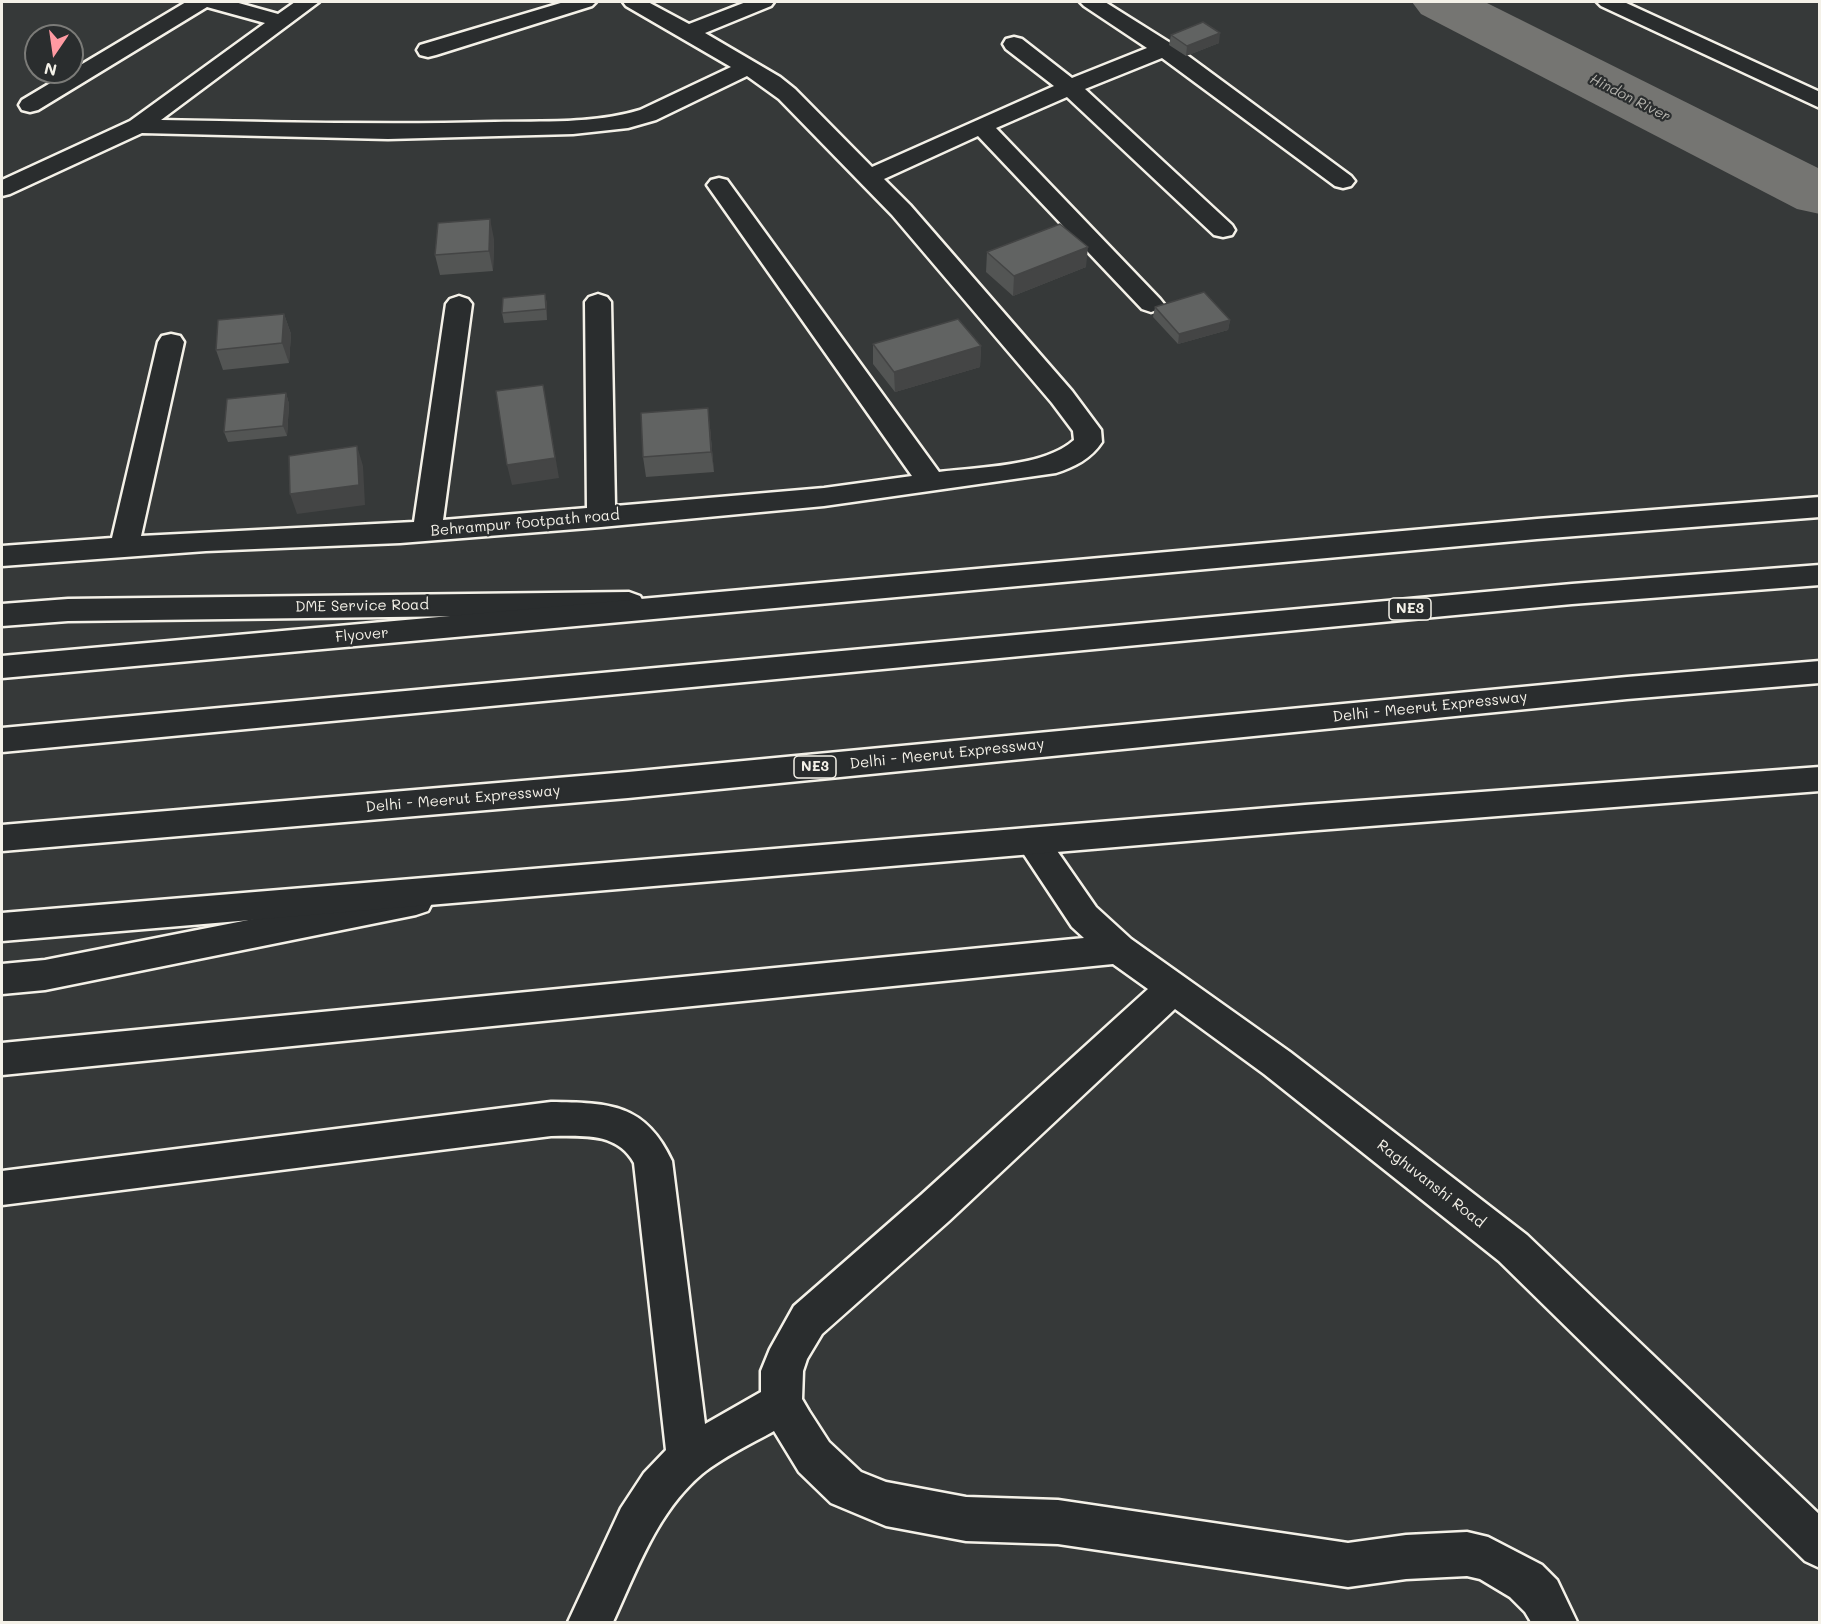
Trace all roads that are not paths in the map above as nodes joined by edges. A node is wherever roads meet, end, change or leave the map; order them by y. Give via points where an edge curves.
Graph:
1 (200, 2) edge
2 (213, 2) edge
3 (308, 2) edge
4 (585, 2) edge
5 (633, 2) edge
6 (764, 2) edge
7 (1091, 2) edge
8 (1608, 2) edge
9 (280, 21) junction
10 (688, 32) junction
11 (1014, 44) dead end
12 (1164, 49) junction
13 (428, 50) dead end
14 (746, 68) junction
15 (1070, 87) junction
16 (1820, 101) edge
17 (30, 105) dead end
18 (138, 126) junction
19 (981, 126) junction
20 (2, 165) edge
21 (44, 171) junction
22 (868, 177) junction
23 (1342, 181) dead end
24 (719, 185) dead end
25 (2, 189) edge
26 (1223, 230) dead end
27 (598, 302) dead end
28 (459, 304) dead end
29 (1151, 304) dead end
30 (171, 342) dead end
31 (932, 483) junction
32 (1820, 507) edge
33 (601, 517) junction
34 (426, 531) junction
35 (124, 547) junction
36 (2, 556) edge
37 (1820, 575) edge
38 (722, 603) junction
39 (2, 615) edge
40 (2, 667) edge
41 (1820, 672) edge
42 (2, 740) edge
43 (1820, 779) edge
44 (2, 838) edge
45 (1032, 841) junction
46 (486, 887) junction
47 (2, 927) edge
48 (1119, 949) junction
49 (2, 979) edge
50 (1173, 988) junction
51 (2, 1059) edge
52 (2, 1188) edge
53 (781, 1403) junction
54 (688, 1458) junction
55 (1819, 1543) edge
56 (590, 1623) edge
57 (1555, 1623) edge

1 - 17 main road
2 - 9 main road
3 - 9 main road
4 - 13 main road
5 - 10 main road, Behrampur footpath road
6 - 10 main road
7 - 12 main road
8 - 16 main road
9 - 18 main road
10 - 14 main road, Behrampur footpath road
11 - 15 main road
12 - 15 main road
12 - 23 main road
14 - 18 main road via 648,115 573,127 387,132
14 - 22 main road, Behrampur footpath road via 787,94
15 - 19 main road
15 - 26 main road
18 - 21 main road
19 - 22 main road
19 - 29 main road
20 - 21 main road
21 - 25 main road
22 - 31 main road, Behrampur footpath road via 917,228 1087,430 1088,442 1080,450 1047,467
24 - 31 main road
27 - 33 main road
28 - 34 main road
30 - 35 main road
31 - 33 main road, Behrampur footpath road
32 - 38 main road
33 - 34 main road, Behrampur footpath road
34 - 35 main road, Behrampur footpath road
35 - 36 main road, Behrampur footpath road
37 - 42 main road, NE3 via 1572,594
38 - 39 main road, DME Service Road via 68,610
38 - 40 main road, Flyover
41 - 44 main road, Delhi - Meerut Expressway / NE3 via 640,784
43 - 45 main road
45 - 46 main road
45 - 48 main road, Raghuvanshi Road via 1084,917
46 - 47 main road
46 - 49 main road via 45,975
48 - 50 main road, Raghuvanshi Road
48 - 51 main road
50 - 53 main road via 808,1320 782,1371
50 - 55 main road, Raghuvanshi Road via 1277,1063 1513,1248
52 - 54 main road via 551,1119 618,1123 647,1146 653,1161
53 - 54 main road
53 - 57 main road via 814,1457 830,1474 846,1488 886,1504 966,1519 1058,1522 1348,1565 1467,1554 1488,1559 1526,1581 1541,1596
54 - 56 main road via 659,1488 636,1523

